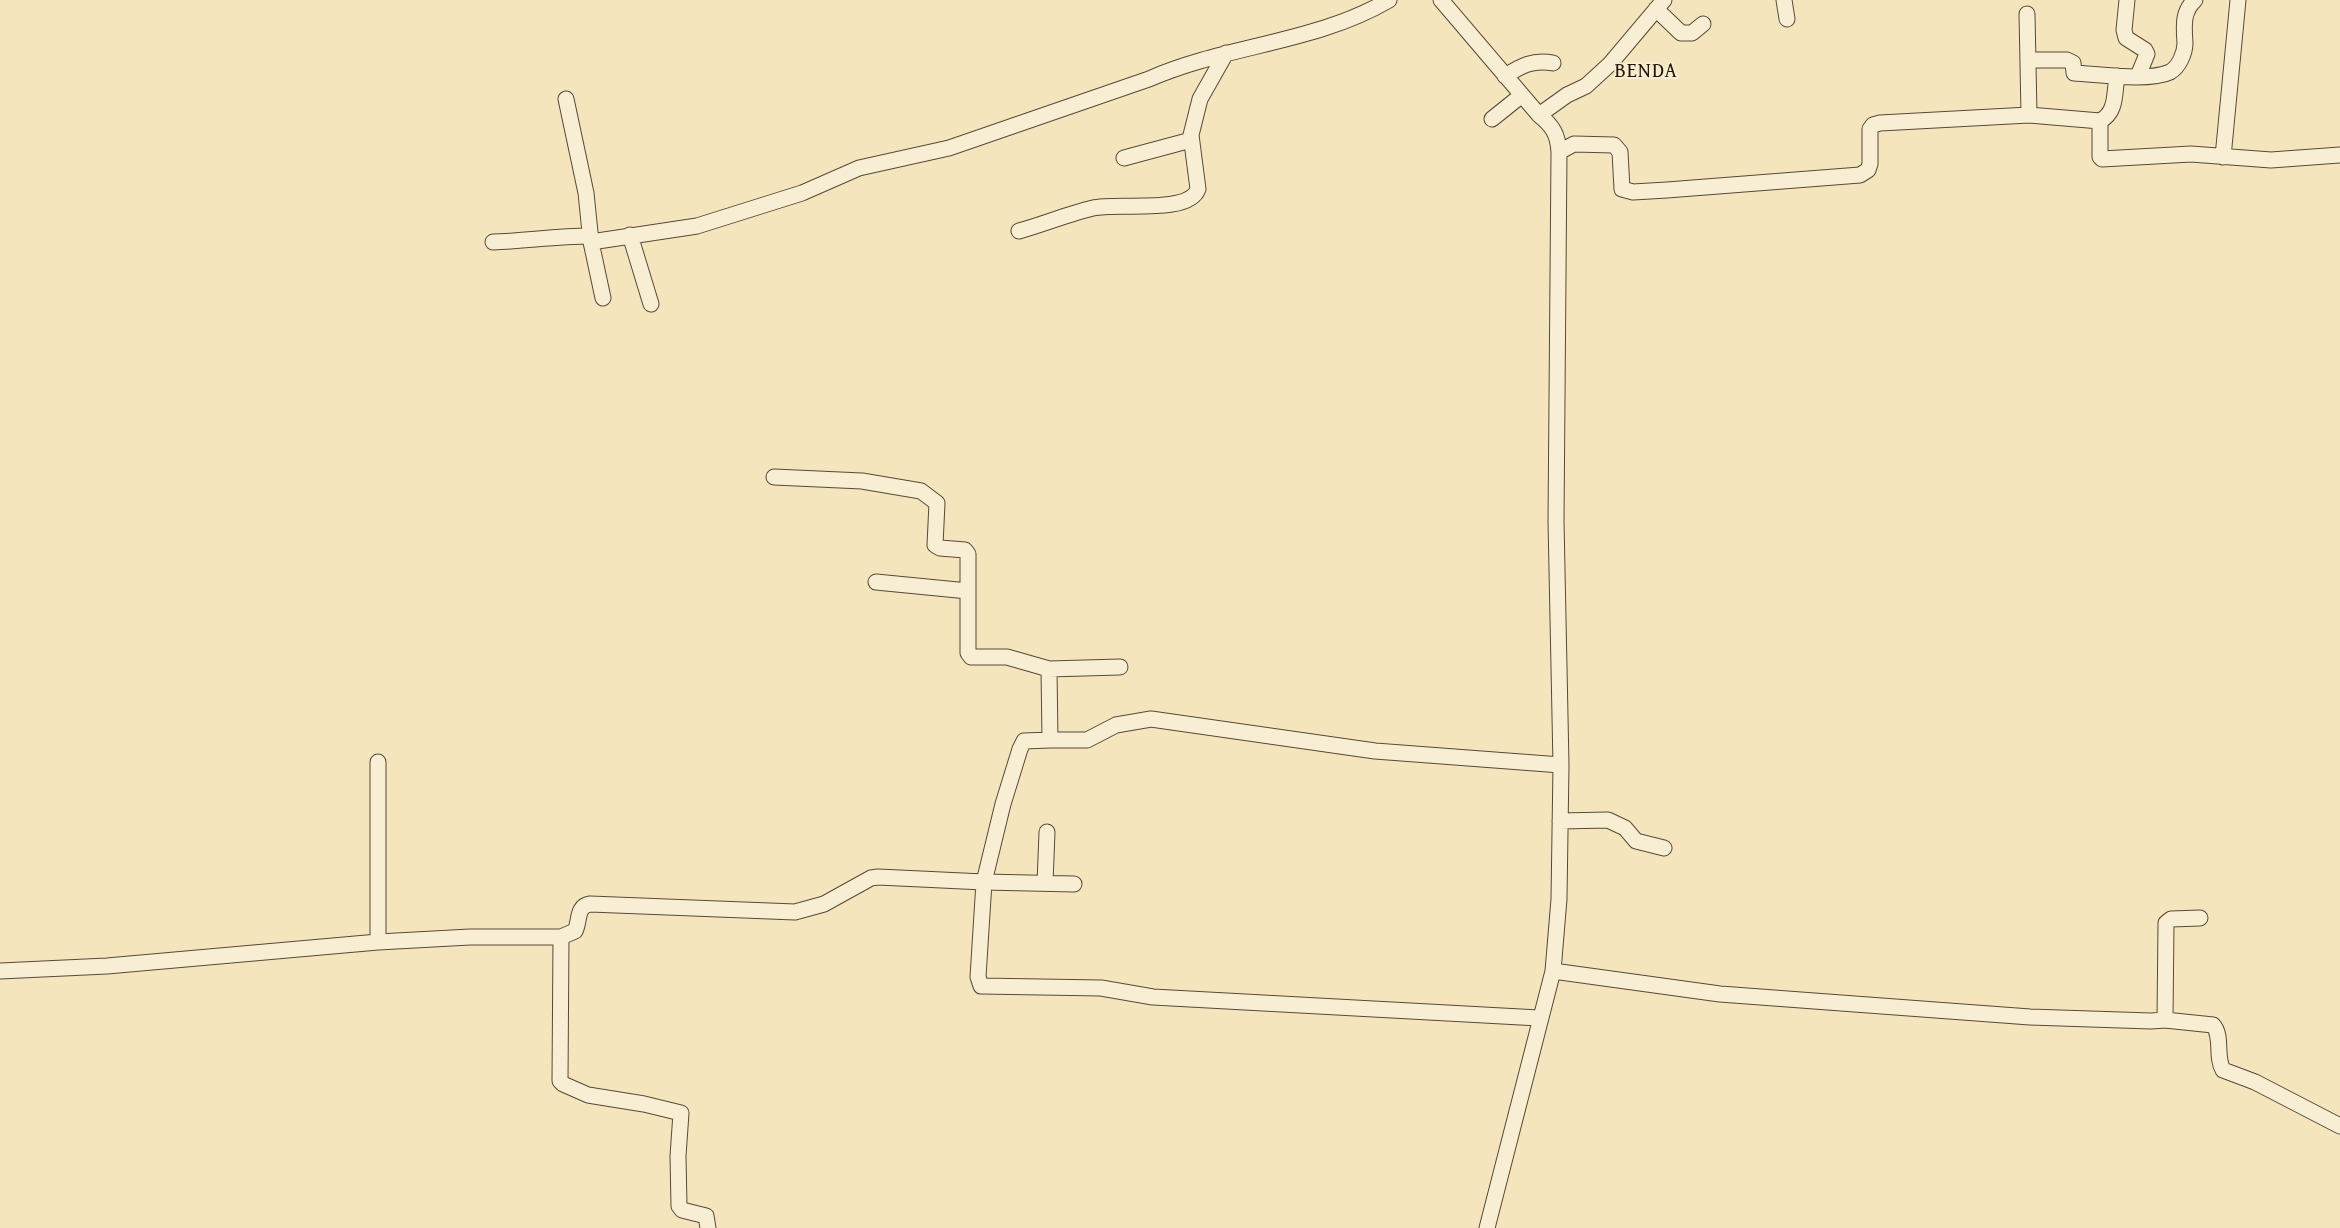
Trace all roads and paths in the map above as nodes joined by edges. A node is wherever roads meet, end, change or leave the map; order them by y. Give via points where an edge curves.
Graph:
1 (1389, 0) edge
2 (1441, 0) edge
3 (1784, 0) edge
4 (2127, 0) edge
5 (2195, 0) edge
6 (2238, 0) edge
7 (1660, 4) edge
8 (2027, 14) dead end
9 (1787, 19) dead end
10 (1703, 24) dead end
11 (1226, 53) junction
12 (2028, 60) junction
13 (1552, 62) dead end
14 (1505, 76) junction
15 (2117, 76) junction
16 (2138, 76) junction
17 (1522, 95) junction
18 (566, 100) dead end
19 (1539, 114) junction
20 (2029, 115) junction
21 (1492, 119) dead end
22 (2100, 121) junction
23 (1191, 140) junction
24 (1559, 152) junction
25 (2340, 155) edge
26 (2223, 157) junction
27 (1124, 158) dead end
28 (1019, 232) dead end
29 (630, 235) junction
30 (590, 239) junction
31 (492, 242) dead end
32 (603, 298) dead end
33 (651, 304) dead end
34 (774, 477) dead end
35 (876, 582) dead end
36 (968, 591) junction
37 (1120, 667) dead end
38 (1049, 669) junction
39 (1050, 740) junction
40 (378, 762) dead end
41 (1561, 765) junction
42 (1560, 821) junction
43 (1047, 832) dead end
44 (1664, 848) dead end
45 (984, 882) junction
46 (1044, 884) junction
47 (1074, 884) dead end
48 (2200, 918) dead end
49 (561, 937) junction
50 (378, 942) junction
51 (0, 971) edge
52 (1553, 971) junction
53 (1539, 1018) junction
54 (2165, 1020) junction
55 (2340, 1126) edge
56 (708, 1228) edge
57 (1487, 1228) edge

1 - 11 street via 1339,22
2 - 14 street
3 - 9 street
4 - 16 street via 2126,38 2147,54
5 - 16 street via 2184,19 2185,46 2179,63 2161,75
6 - 26 street
7 - 10 street via 1681,33 1692,33
7 - 19 street via 1592,81
8 - 12 street
11 - 23 street via 1200,100
11 - 29 street via 1177,67 949,148 859,168 802,193 706,223
12 - 15 street via 2067,60 2072,63 2074,73
12 - 20 street
13 - 14 street via 1525,63
14 - 17 street
15 - 16 street
15 - 22 street via 2113,110
17 - 19 street
17 - 21 street
18 - 30 street via 586,193
19 - 24 street via 1551,124 1558,136
20 - 22 street
20 - 24 street via 1873,125 1870,129 1868,170 1854,177 1628,191 1621,186 1617,146 1578,144
22 - 26 street via 2102,159 2191,154
23 - 27 street
23 - 28 street via 1198,189 1195,196 1186,201 1094,207
24 - 41 street via 1556,521
25 - 26 street via 2271,160
29 - 30 street
29 - 33 street
30 - 31 street via 552,236
30 - 32 street
34 - 36 street via 862,481 921,491 938,505 935,545 965,550 968,554
35 - 36 street
36 - 38 street via 966,649 971,657 1007,657
37 - 38 street
38 - 39 street
39 - 41 street via 1087,740 1116,725 1151,719 1374,752
39 - 45 street via 1024,741 1020,749 1002,804
40 - 50 street
41 - 42 street
42 - 44 street via 1608,820 1625,828 1636,841
42 - 52 street via 1559,899
43 - 46 street
45 - 46 street
45 - 49 street via 871,878 824,904 795,912 585,905 575,931
45 - 53 street via 978,977 981,986 1101,988 1153,997
46 - 47 street
48 - 54 street via 2171,919 2166,923
49 - 50 street
49 - 56 street via 560,1081 588,1095 681,1113 679,1206 682,1210 706,1216
50 - 51 street via 107,966
52 - 53 street
52 - 54 street via 1720,994 2040,1018
53 - 57 street
54 - 55 street via 2213,1025 2218,1035 2218,1056 2223,1070 2255,1082

